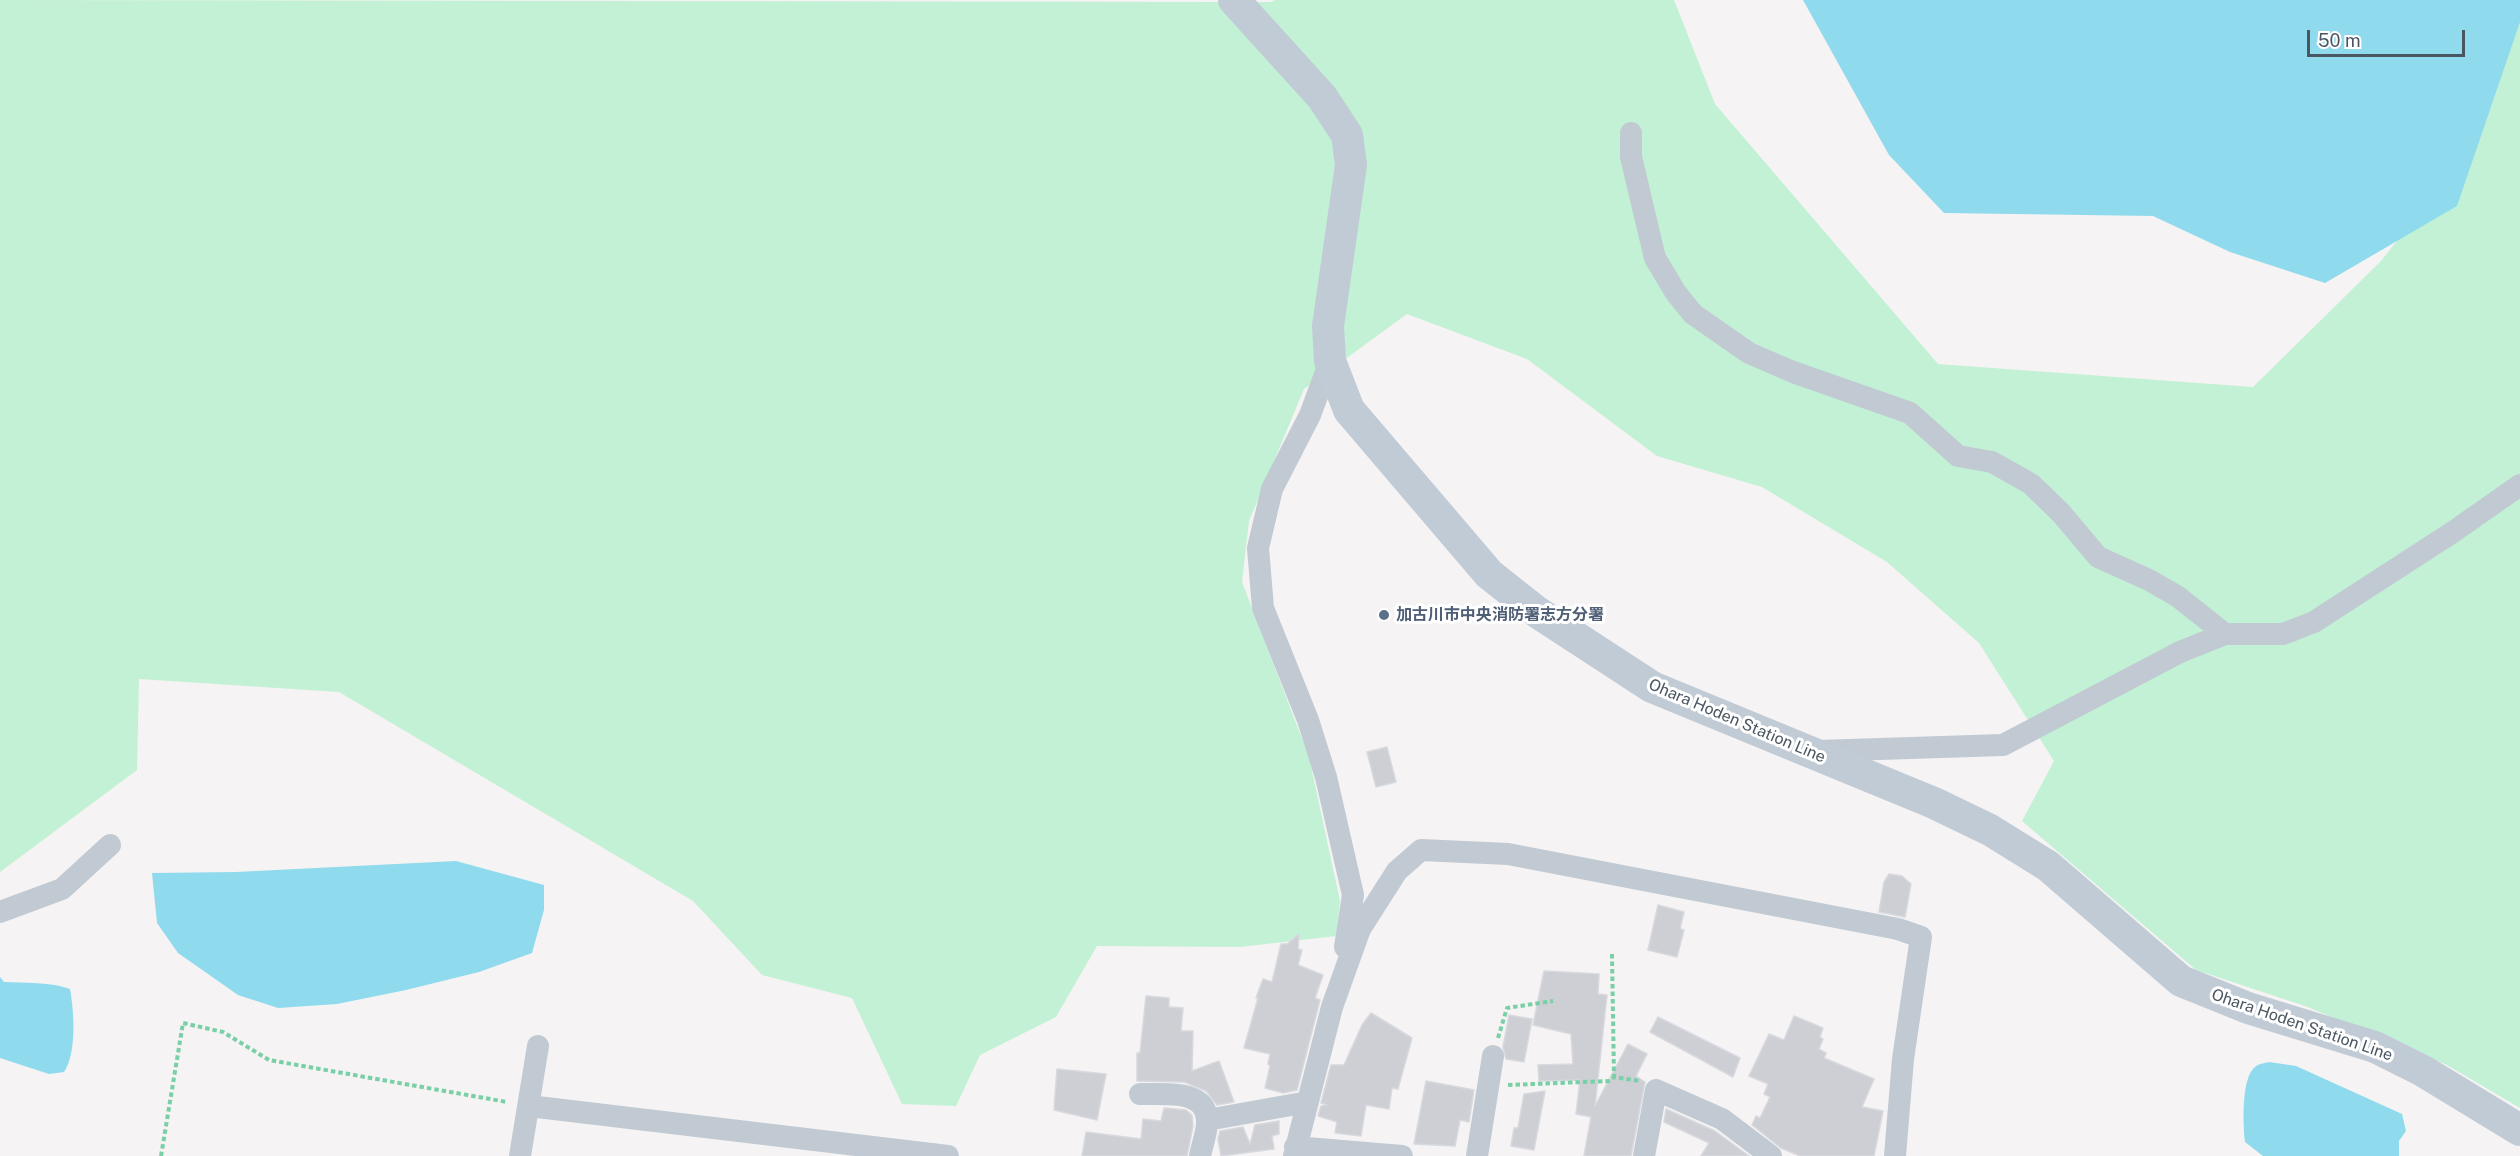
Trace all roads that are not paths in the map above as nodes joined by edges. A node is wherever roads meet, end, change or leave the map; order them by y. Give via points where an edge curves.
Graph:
1 (1234, 0) edge
2 (1631, 133) dead end
3 (1330, 361) junction
4 (2520, 485) edge
5 (2225, 634) junction
6 (1807, 752) junction
7 (110, 845) dead end
8 (0, 912) edge
9 (1341, 984) junction
10 (538, 1046) dead end
11 (1492, 1056) road end
12 (1140, 1094) dead end
13 (1308, 1102) junction
14 (529, 1106) junction
15 (1207, 1120) junction
16 (2520, 1130) edge
17 (1294, 1151) edge
18 (520, 1156) edge
19 (948, 1156) edge
20 (1200, 1156) edge
21 (1402, 1156) edge
22 (1477, 1156) edge
23 (1644, 1156) edge
24 (1771, 1156) edge
25 (1894, 1156) edge

1 - 3 main road, Ohara Hoden Station Line via 1322,97 1347,135 1352,165 1328,326
2 - 5 street via 1631,157 1655,258 1693,314 1749,352 1793,372 1910,413 1958,456 1992,462 2031,484 2098,557 2177,596
3 - 6 main road, Ohara Hoden Station Line via 1349,410 1489,574 1537,612 1652,687
3 - 9 street via 1310,415 1272,489 1258,548 1263,608 1323,767 1353,896
4 - 5 street via 2314,622 2283,634
5 - 6 street via 2180,652 2003,745
6 - 16 main road, Ohara Hoden Station Line via 1935,803 1990,830 2048,866 2181,981 2247,1008 2375,1047 2423,1071
7 - 8 street via 62,889
9 - 13 street
9 - 25 street via 1360,929 1396,871 1421,850 1508,855 1898,928 1922,937 1903,1059
10 - 14 street
11 - 22 street
12 - 15 street via 1188,1096 1205,1108
13 - 15 street
13 - 17 street
14 - 18 street
14 - 19 street
15 - 20 street
17 - 21 street
23 - 24 street via 1656,1089 1722,1119

